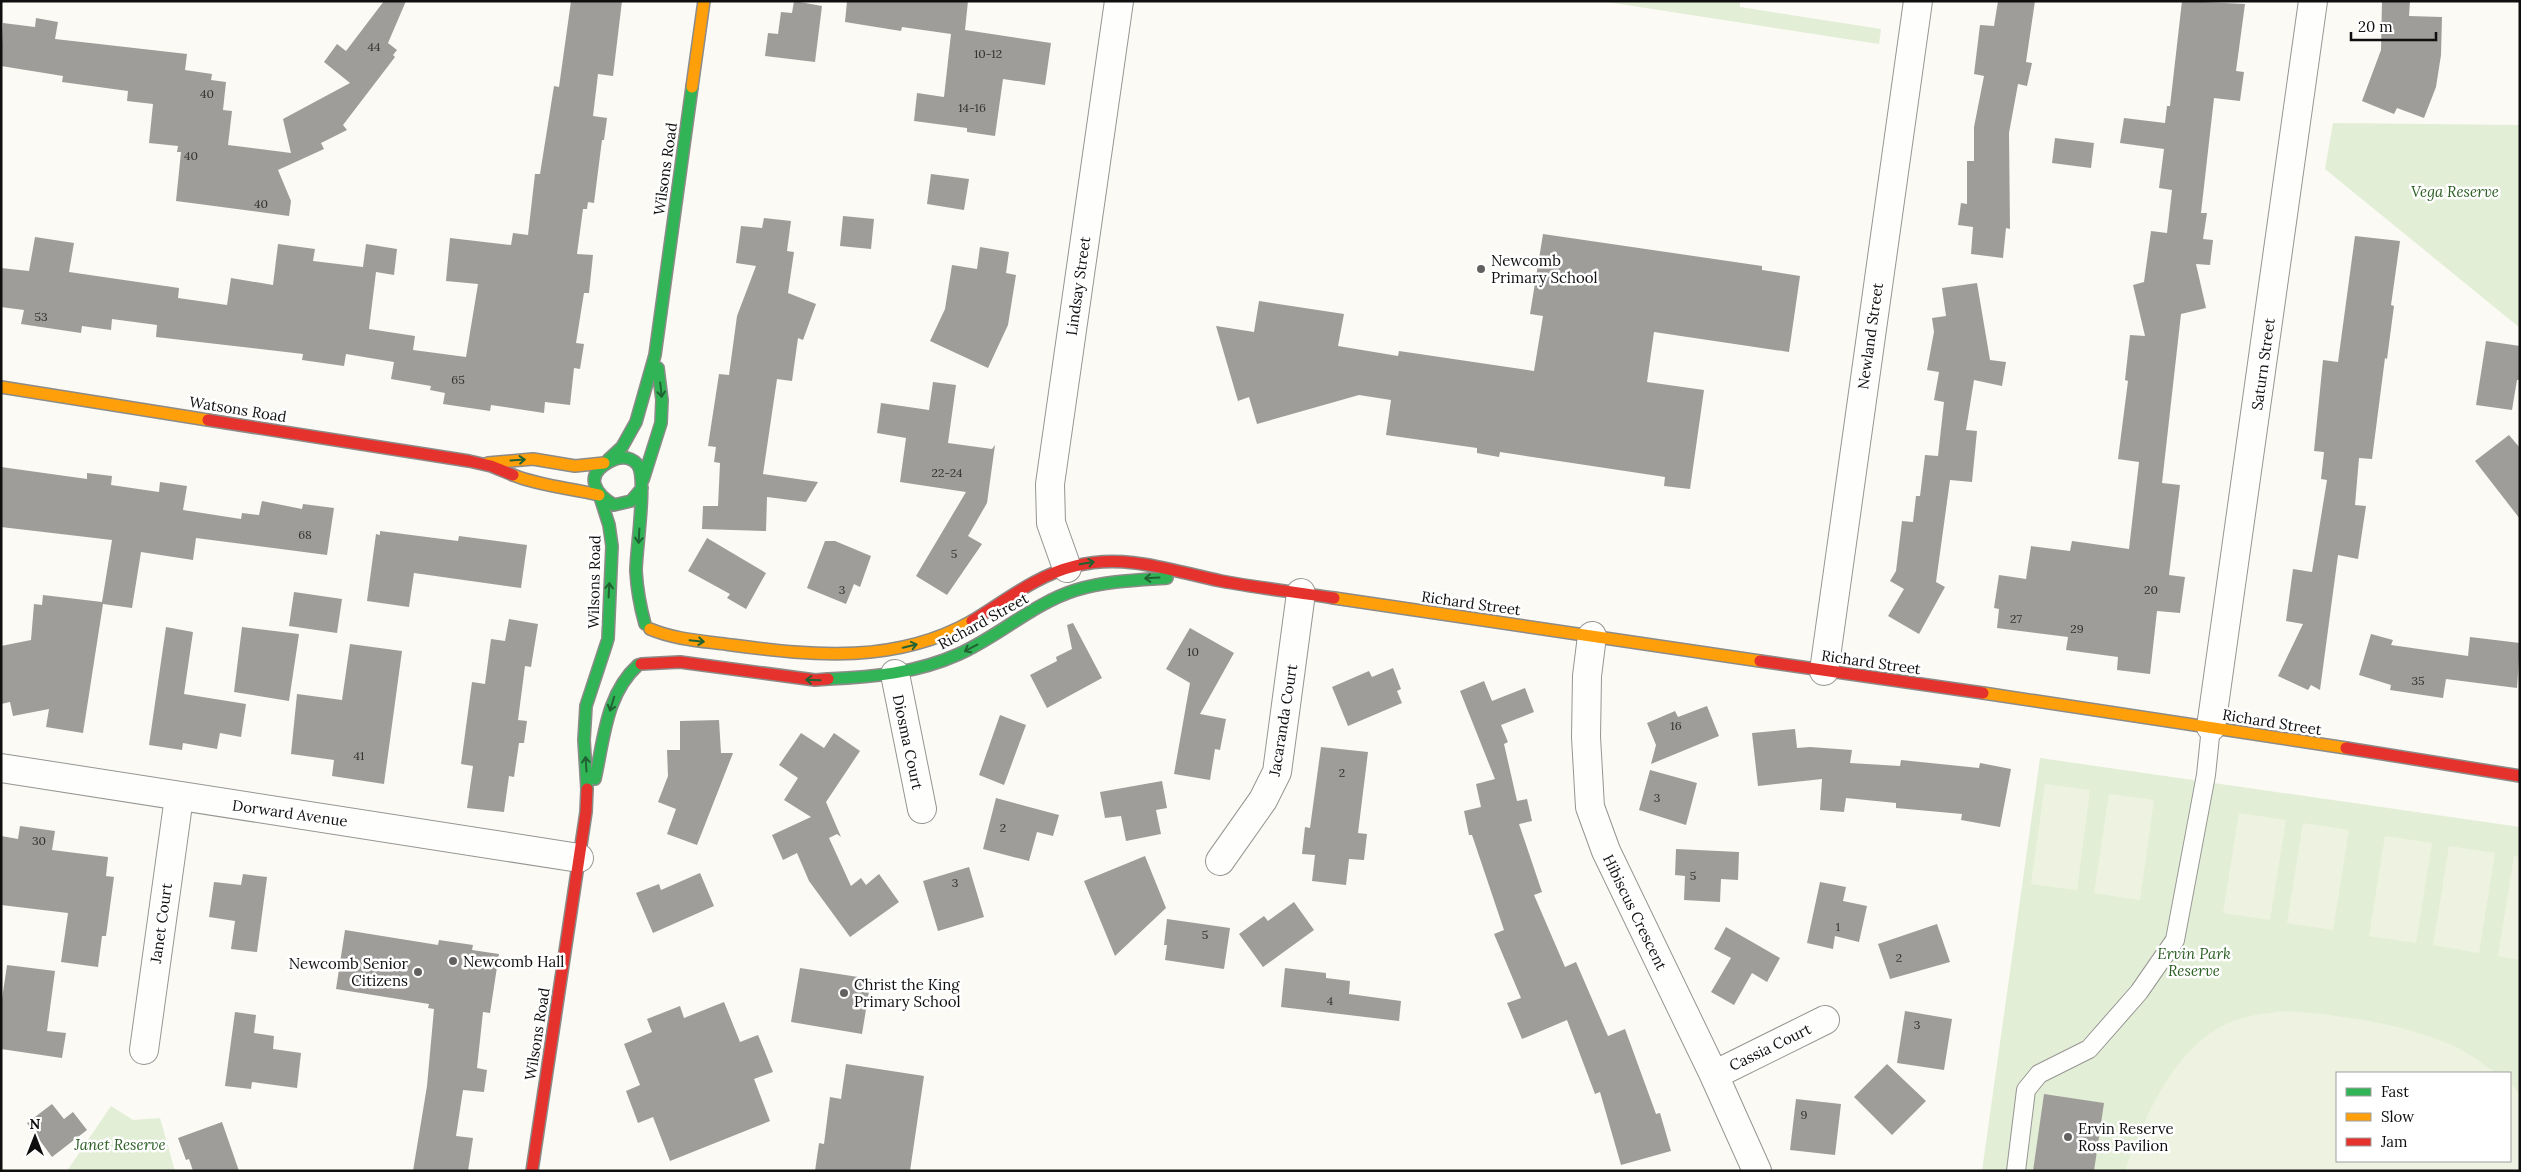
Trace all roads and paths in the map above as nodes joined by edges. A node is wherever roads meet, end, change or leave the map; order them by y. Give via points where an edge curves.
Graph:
1 (704, 1) edge
2 (1118, 1) edge
3 (1918, 1) edge
4 (2313, 1) edge
5 (657, 342) junction
6 (1, 387) edge
7 (469, 461) junction
8 (606, 462) junction
9 (643, 484) junction
10 (600, 496) junction
11 (1071, 579) junction
12 (1218, 580) junction
13 (1302, 593) junction
14 (986, 612) junction
15 (634, 619) dead end
16 (622, 621) dead end
17 (648, 627) junction
18 (998, 632) junction
19 (1592, 636) junction
20 (607, 640) junction
21 (892, 663) junction
22 (640, 664) junction
23 (1824, 671) junction
24 (2212, 727) junction
25 (1, 768) edge
26 (2520, 776) edge
27 (179, 797) junction
28 (922, 809) dead end
29 (586, 812) junction
30 (579, 858) junction
31 (1220, 861) dead end
32 (1825, 1020) dead end
33 (144, 1050) dead end
34 (1714, 1075) junction
35 (532, 1171) edge
36 (1757, 1171) edge
37 (2016, 1171) edge

1 - 5 street, Wilsons Road
2 - 11 street, Lindsay Street via 1050,484 1051,523
3 - 23 street, Newland Street
4 - 24 street, Saturn Street
5 - 8 street, Wilsons Road via 636,422 622,447
5 -> 9 street, Wilsons Road via 662,400 660,423
6 - 7 street, Watsons Road
7 -> 8 street, Watsons Road via 533,459 575,466
7 - 10 street, Watsons Road via 491,466 532,483 567,487
8 - 9 street via 618,458 629,460 638,466
8 - 10 street via 595,476 595,487
9 - 10 street via 638,497 624,505 608,503
9 -> 17 street, Wilsons Road via 637,580 640,609
20 -> 10 street, Wilsons Road via 612,546
12 -> 11 street, Richard Street via 1180,577
11 -> 12 street, Richard Street via 1094,561 1136,562
11 - 14 street, Richard Street via 1034,582
11 - 18 street, Richard Street via 1045,604
12 - 13 street, Richard Street
13 - 19 street, Richard Street
13 - 31 street, Jacaranda Court via 1277,772 1264,800
14 - 18 street
21 -> 14 street, Richard Street via 923,643
15 - 17 street, Richard Street
16 - 20 street via 612,628
17 -> 21 street, Richard Street via 676,639
17 - 22 street, Wilsons Road via 654,645 651,655
18 -> 21 street, Richard Street via 943,660
19 - 23 street, Richard Street
19 - 34 street, Hibiscus Crescent via 1587,676 1586,737 1590,807 1606,852
20 - 22 street, Richard Street via 608,648 617,661 626,666
29 -> 20 street, Wilsons Road via 586,706
21 -> 22 street, Richard Street via 855,680 815,680 680,662
21 - 28 street, Diosma Court
22 -> 29 street, Wilsons Road via 621,682 612,702
23 - 24 street, Richard Street
24 - 26 street, Richard Street
24 - 37 lane via 2175,940 2139,992 2088,1049 2039,1074 2026,1090
25 - 27 street, Dorward Avenue
27 - 30 street, Dorward Avenue
27 - 33 street, Janet Court
29 - 30 street, Wilsons Road
30 - 35 street, Wilsons Road
32 - 34 street, Cassia Court
34 - 36 street, Hibiscus Crescent

